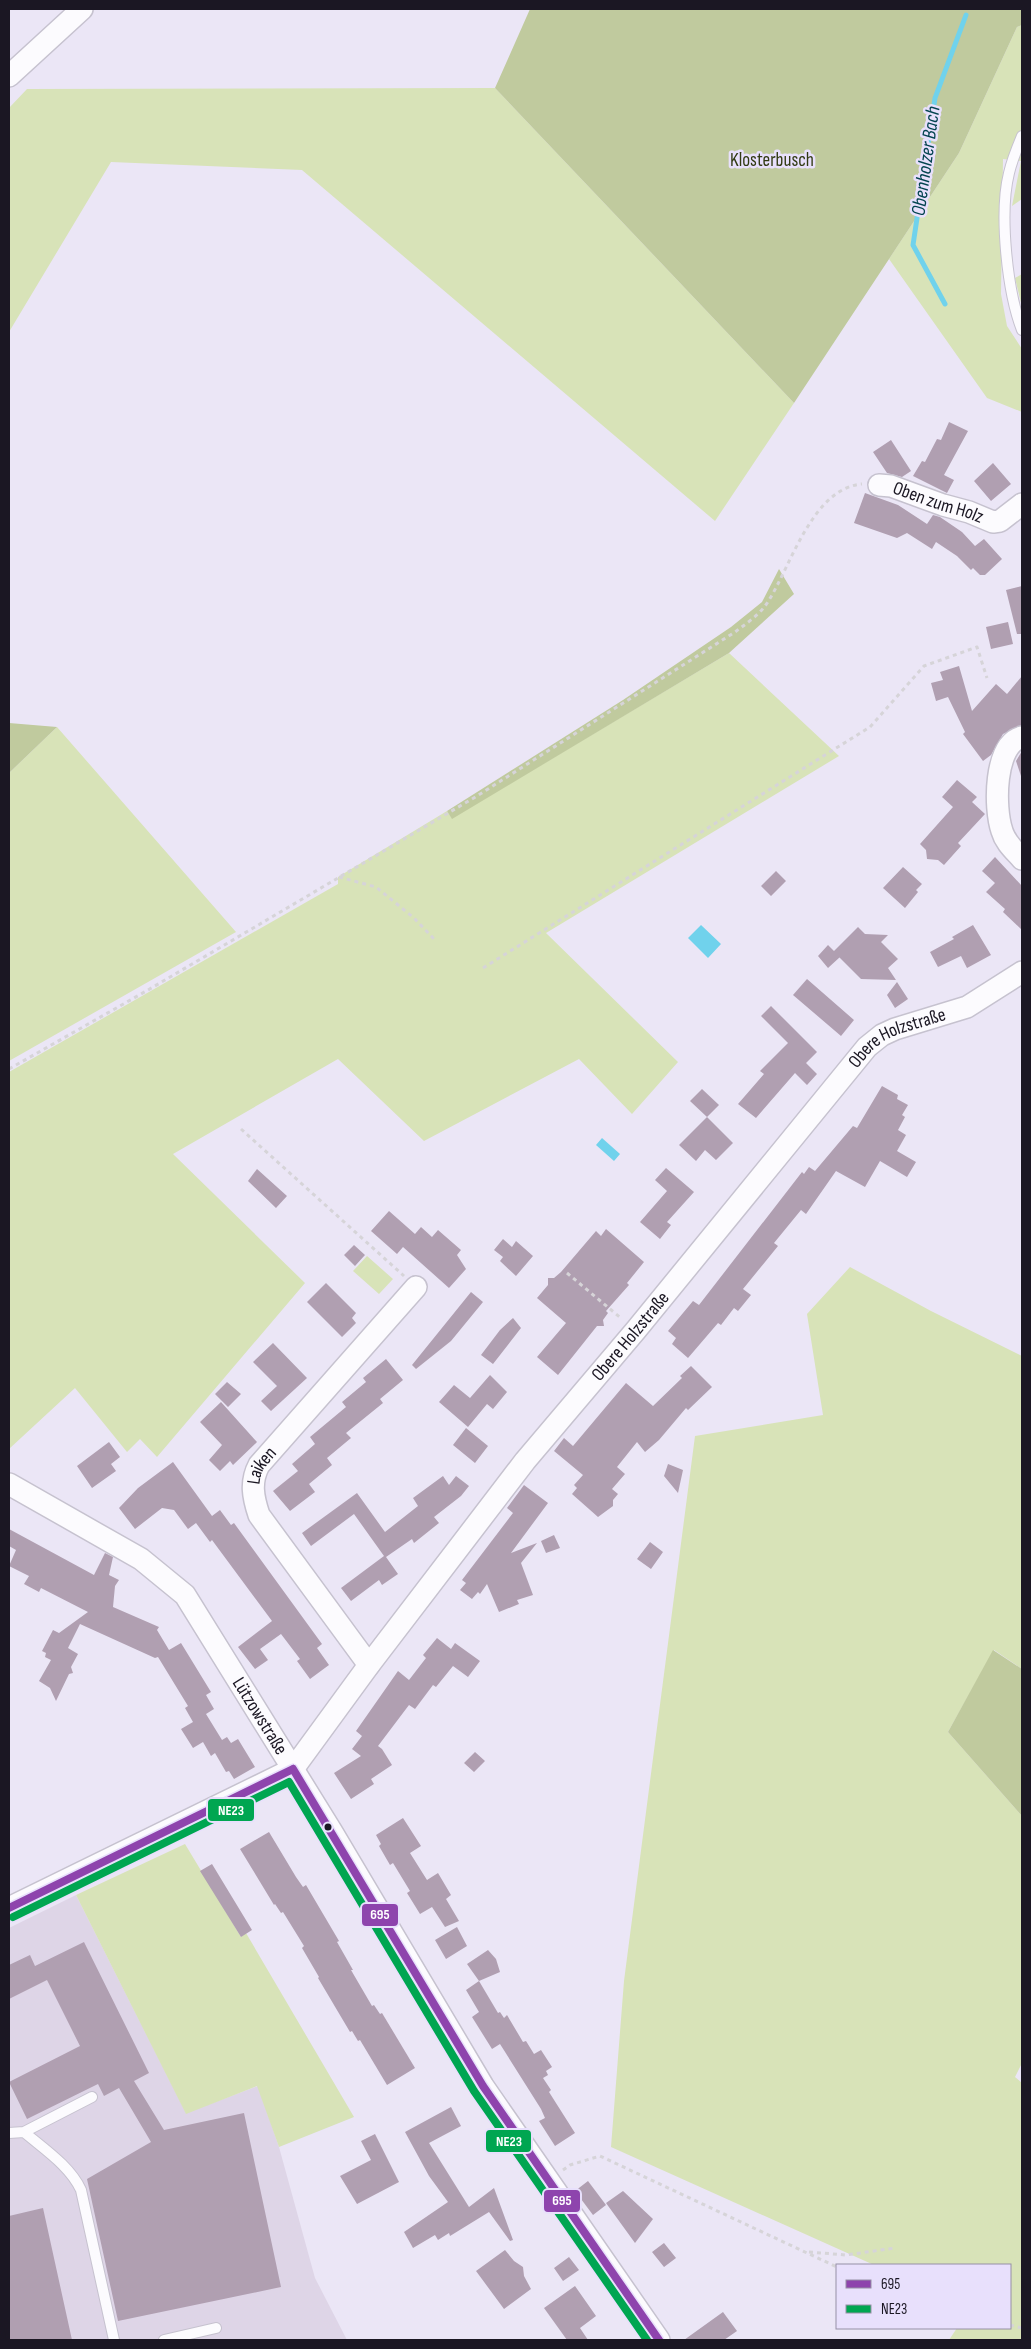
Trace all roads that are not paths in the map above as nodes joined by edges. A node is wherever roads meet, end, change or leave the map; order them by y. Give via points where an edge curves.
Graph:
1 (82, 9) edge
2 (9, 76) edge
3 (1022, 136) edge
4 (1022, 330) edge
5 (879, 485) road end
6 (1022, 504) edge
7 (1022, 737) edge
8 (1022, 858) edge
9 (1022, 972) edge
10 (416, 1287) road end
11 (9, 1484) edge
12 (369, 1665) junction
13 (293, 1769) junction
14 (9, 1908) edge
15 (92, 2097) dead end
16 (24, 2132) junction
17 (9, 2133) edge
18 (216, 2328) dead end
19 (114, 2340) edge
20 (164, 2340) edge
21 (659, 2340) edge

1 - 2 street
3 - 4 lane via 1008,174 1005,220 1014,301
5 - 6 street, Oben zum Holz via 891,486 993,522 1000,521
7 - 8 street via 1010,743 1006,750 997,804 1002,832
9 - 12 street, Obere Holzstraße via 967,1007 895,1029 867,1047 636,1330 525,1460
10 - 12 street, Laiken via 259,1464 253,1481 252,1492 259,1514
11 - 13 street, Lützowstraße via 141,1559 185,1595
12 - 13 street, Obere Holzstraße
13 - 14 street
13 - 21 street, Lützowstraße via 483,2086
15 - 16 lane
16 - 17 lane
16 - 19 lane via 69,2171 81,2190
18 - 20 lane

